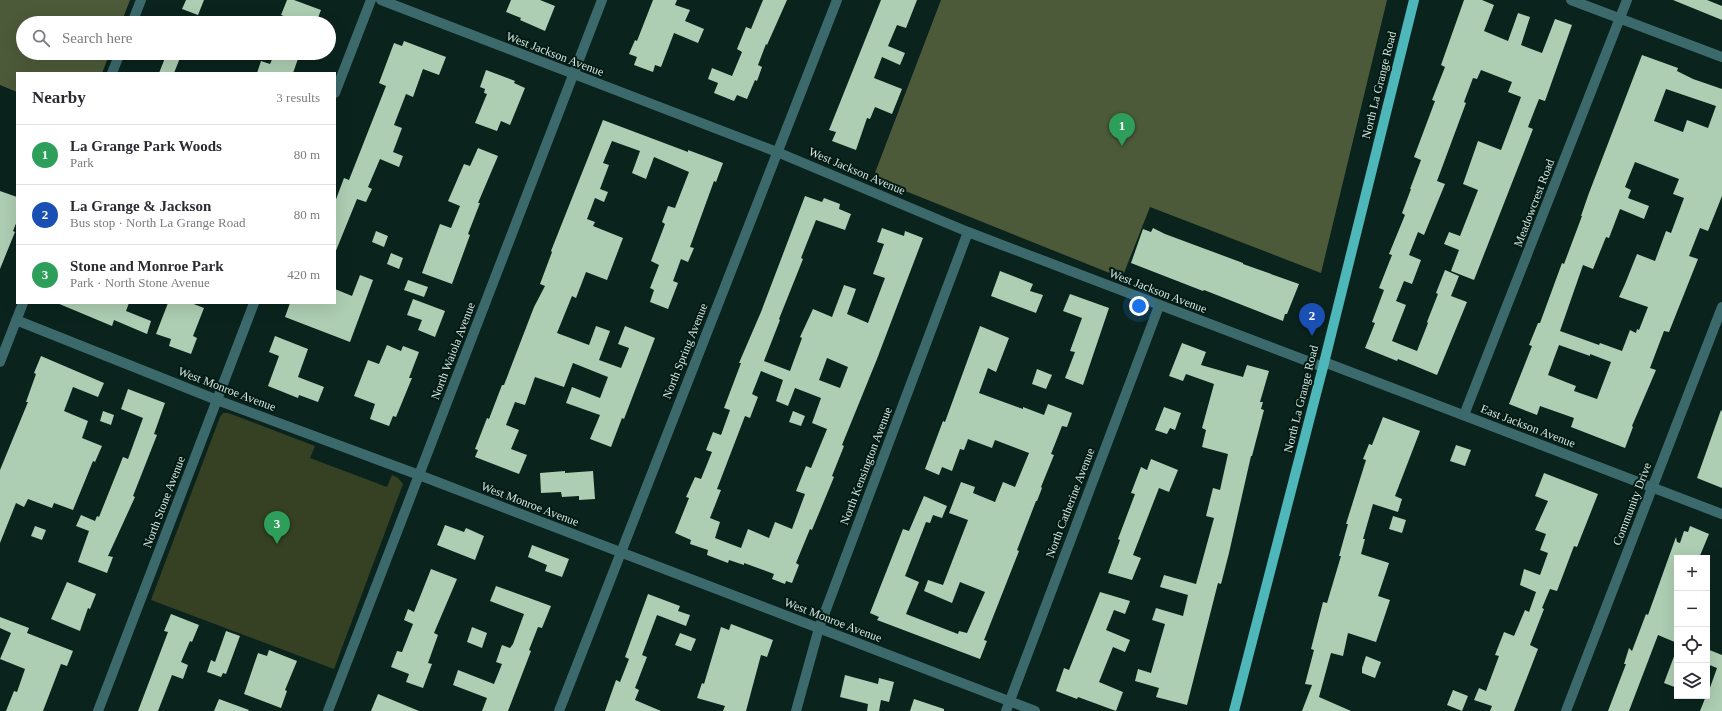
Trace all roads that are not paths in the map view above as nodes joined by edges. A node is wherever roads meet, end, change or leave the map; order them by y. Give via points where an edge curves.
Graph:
1 (141, 0) edge
2 (371, 0) edge
3 (381, 0) edge
4 (602, 0) edge
5 (837, 0) edge
6 (1414, 0) edge
7 (1571, 0) edge
8 (1627, 0) edge
9 (135, 16) edge
10 (1620, 18) junction
11 (1722, 57) edge
12 (117, 60) edge
13 (112, 72) edge
14 (573, 75) junction
15 (336, 90) edge
16 (777, 152) junction
17 (968, 232) junction
18 (22, 304) edge
19 (254, 304) edge
20 (1159, 306) junction
21 (1722, 307) edge
22 (16, 320) junction
23 (0, 362) edge
24 (1324, 364) junction
25 (217, 400) junction
26 (1464, 415) junction
27 (419, 475) junction
28 (1652, 487) junction
29 (1722, 514) edge
30 (620, 552) junction
31 (818, 628) junction
32 (1008, 701) junction
33 (98, 711) edge
34 (328, 711) edge
35 (559, 711) edge
36 (796, 711) edge
37 (1006, 711) edge
38 (1035, 711) edge
39 (1234, 711) edge
40 (1566, 711) edge

1 - 9 street
2 - 15 street
3 - 14 street, West Jackson Avenue
4 - 14 street, North Waiola Avenue
5 - 16 street, North Spring Avenue
6 - 24 main road, North La Grange Road
7 - 10 street
8 - 10 street, Meadowcrest Road
10 - 11 street
10 - 26 street, Meadowcrest Road
12 - 13 street
14 - 16 street, West Jackson Avenue
14 - 27 street, North Waiola Avenue
16 - 17 street, West Jackson Avenue
16 - 30 street, North Spring Avenue
17 - 20 street, West Jackson Avenue
17 - 31 street, North Kensington Avenue
18 - 22 street
19 - 25 street, North Stone Avenue
20 - 24 street, West Jackson Avenue
20 - 32 street, North Catherine Avenue
21 - 28 street, Community Drive
22 - 23 street
22 - 25 street, West Monroe Avenue
24 - 26 street, East Jackson Avenue
24 - 39 main road, North La Grange Road
25 - 27 street, West Monroe Avenue
25 - 33 street, North Stone Avenue
26 - 28 street, East Jackson Avenue
27 - 30 street, West Monroe Avenue
27 - 34 street, North Waiola Avenue
28 - 29 street, East Jackson Avenue
28 - 40 street, Community Drive
30 - 31 street, West Monroe Avenue
30 - 35 street, North Spring Avenue
31 - 32 street, West Monroe Avenue
31 - 36 street, North Kensington Avenue
32 - 37 street, North Catherine Avenue
32 - 38 street, West Monroe Avenue

